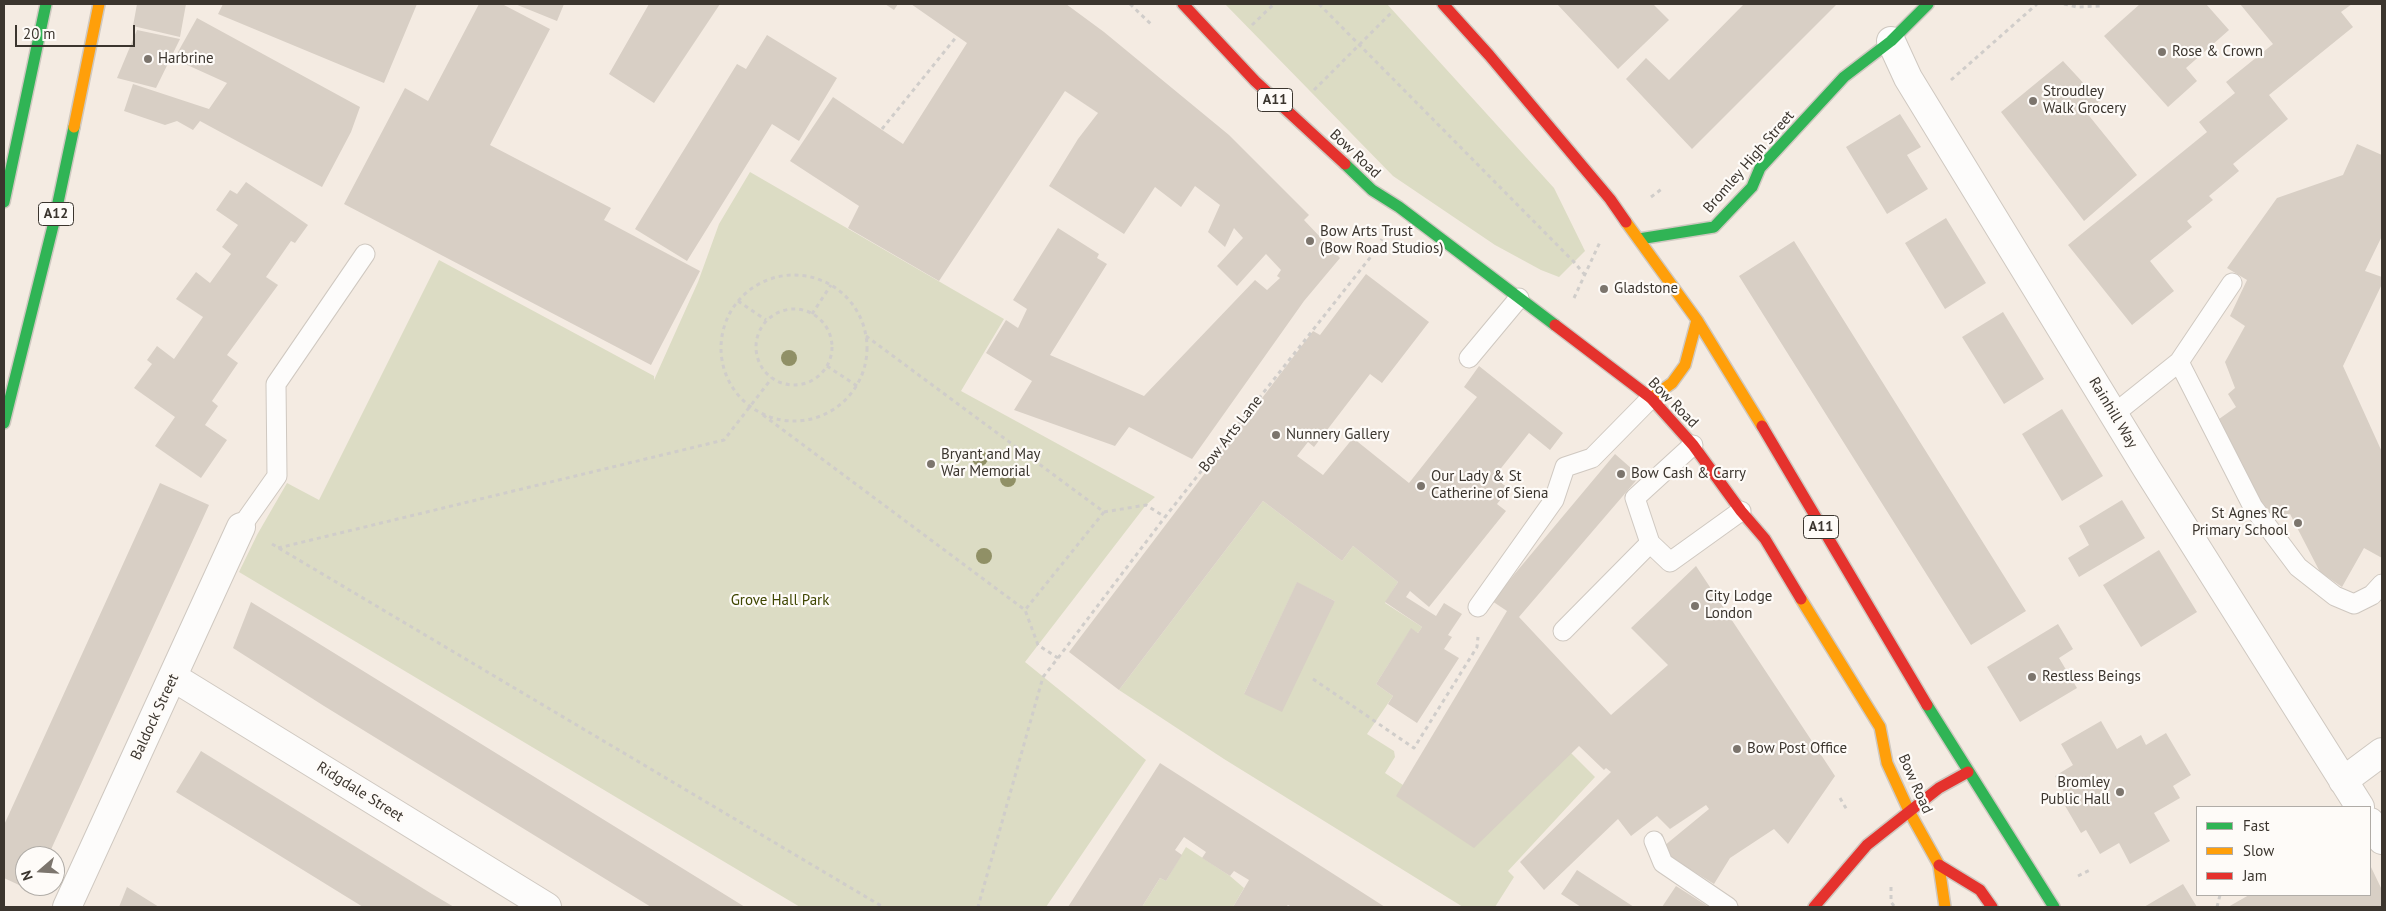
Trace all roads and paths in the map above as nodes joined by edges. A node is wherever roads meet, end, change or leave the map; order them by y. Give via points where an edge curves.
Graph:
1 (46, 4) edge
2 (99, 4) edge
3 (1183, 4) edge
4 (1274, 4) edge
5 (1319, 4) edge
6 (1443, 4) edge
7 (1928, 4) edge
8 (2037, 4) edge
9 (2064, 4) edge
10 (2102, 4) edge
11 (1392, 12) dead end
12 (1252, 25) dead end
13 (957, 36) dead end
14 (1891, 41) junction
15 (1358, 45) junction
16 (1314, 90) dead end
17 (1923, 102) junction
18 (882, 130) dead end
19 (1663, 188) dead end
20 (1648, 199) dead end
21 (4, 202) edge
22 (1399, 207) junction
23 (1639, 238) junction
24 (1602, 240) dead end
25 (365, 254) dead end
26 (1585, 275) junction
27 (2232, 283) dead end
28 (831, 285) junction
29 (1520, 298) junction
30 (738, 300) junction
31 (1570, 304) dead end
32 (812, 314) junction
33 (766, 320) junction
34 (1697, 320) junction
35 (866, 336) junction
36 (1470, 358) dead end
37 (2179, 362) junction
38 (826, 366) junction
39 (772, 378) junction
40 (857, 386) junction
41 (1650, 398) junction
42 (750, 406) junction
43 (2114, 414) junction
44 (763, 415) junction
45 (4, 423) edge
46 (1693, 445) junction
47 (1741, 511) junction
48 (1104, 512) junction
49 (1165, 517) junction
50 (242, 526) junction
51 (1650, 543) junction
52 (278, 548) junction
53 (2382, 584) edge
54 (1478, 607) joint
55 (1025, 610) junction
56 (1563, 631) dead end
57 (1058, 658) junction
58 (173, 677) junction
59 (1313, 679) dead end
60 (2382, 752) edge
61 (1968, 772) junction
62 (2343, 781) junction
63 (1840, 798) dead end
64 (2359, 806) edge
65 (1847, 810) dead end
66 (1910, 813) junction
67 (2371, 824) edge
68 (2382, 840) edge
69 (1654, 841) dead end
70 (1939, 866) junction
71 (2090, 870) dead end
72 (2078, 876) dead end
73 (1891, 887) dead end
74 (1894, 906) edge
75 (67, 907) edge
76 (547, 907) edge
77 (883, 907) edge
78 (978, 907) edge
79 (1728, 907) edge
80 (1814, 907) edge
81 (1945, 907) edge
82 (1992, 907) edge
83 (2054, 907) edge

1 - 21 main road
2 - 45 main road, A12 via 53,226
3 - 22 main road, Bow Road / A11 via 1262,88 1372,190
4 - 12 path
5 - 15 path
6 - 23 main road, A11 via 1490,55
7 - 14 main road, Bromley High Street
8 - 17 path
9 - 10 path via 2076,7
11 - 15 path
13 - 18 path
14 - 17 street, Rainhill Way via 1898,60
14 - 23 main road, Bromley High Street via 1844,77 1760,168 1752,186 1714,227
15 - 16 path
15 - 26 path
17 - 43 street, Rainhill Way
19 - 20 path
22 - 29 main road, Bow Road / A11
22 - 49 path, Bow Arts Lane via 1373,254
23 - 34 main road, A11
24 - 26 path
25 - 50 lane via 276,384 277,476
26 - 31 path
27 - 37 lane
28 - 30 path via 812,277 772,278
28 - 32 path
28 - 35 path via 848,298 860,316
29 - 36 lane
29 - 41 main road, Bow Road / A11
30 - 33 path
30 - 42 path via 726,321 721,344 723,368 733,389
32 - 33 path via 788,309
32 - 38 path via 822,321 831,342
33 - 39 path via 760,330 756,351 764,371
34 - 41 main road via 1685,365 1672,383
34 - 61 main road, A11
35 - 40 path via 864,370
35 - 48 path
37 - 43 lane
37 - 53 lane via 2253,507 2298,567 2335,596 2354,604
38 - 39 path via 808,382 796,385
38 - 40 path
39 - 42 path
40 - 44 path via 842,403 823,415 801,421 778,420
41 - 46 main road, Bow Road / A11
41 - 54 lane via 1592,458 1565,467 1554,500
42 - 44 path
42 - 52 path via 724,440
43 - 62 street, Rainhill Way
44 - 55 path
46 - 47 main road, Bow Road / A11
46 - 51 lane via 1635,498
47 - 51 lane via 1670,562
47 - 66 main road, Bow Road / A11 via 1766,539 1880,727 1887,763
48 - 49 path via 1146,505
48 - 55 path
49 - 57 path, Bow Arts Lane
50 - 52 path
50 - 58 street, Baldock Street
51 - 56 lane
52 - 77 path
54 - 59 path via 1477,647 1414,748
55 - 57 path via 1038,645
57 - 78 path, Bow Arts Lane via 1043,677
58 - 75 street, Baldock Street
58 - 76 street, Ridgdale Street
60 - 62 street
61 - 66 main road via 1939,788
61 - 83 main road, A11
62 - 64 street, Rainhill Way
63 - 65 path
66 - 70 main road, Bow Road / A11
66 - 80 main road via 1867,845
67 - 68 street
69 - 79 lane via 1663,863
70 - 81 main road
70 - 82 main road via 1980,890
71 - 72 path
73 - 74 path

